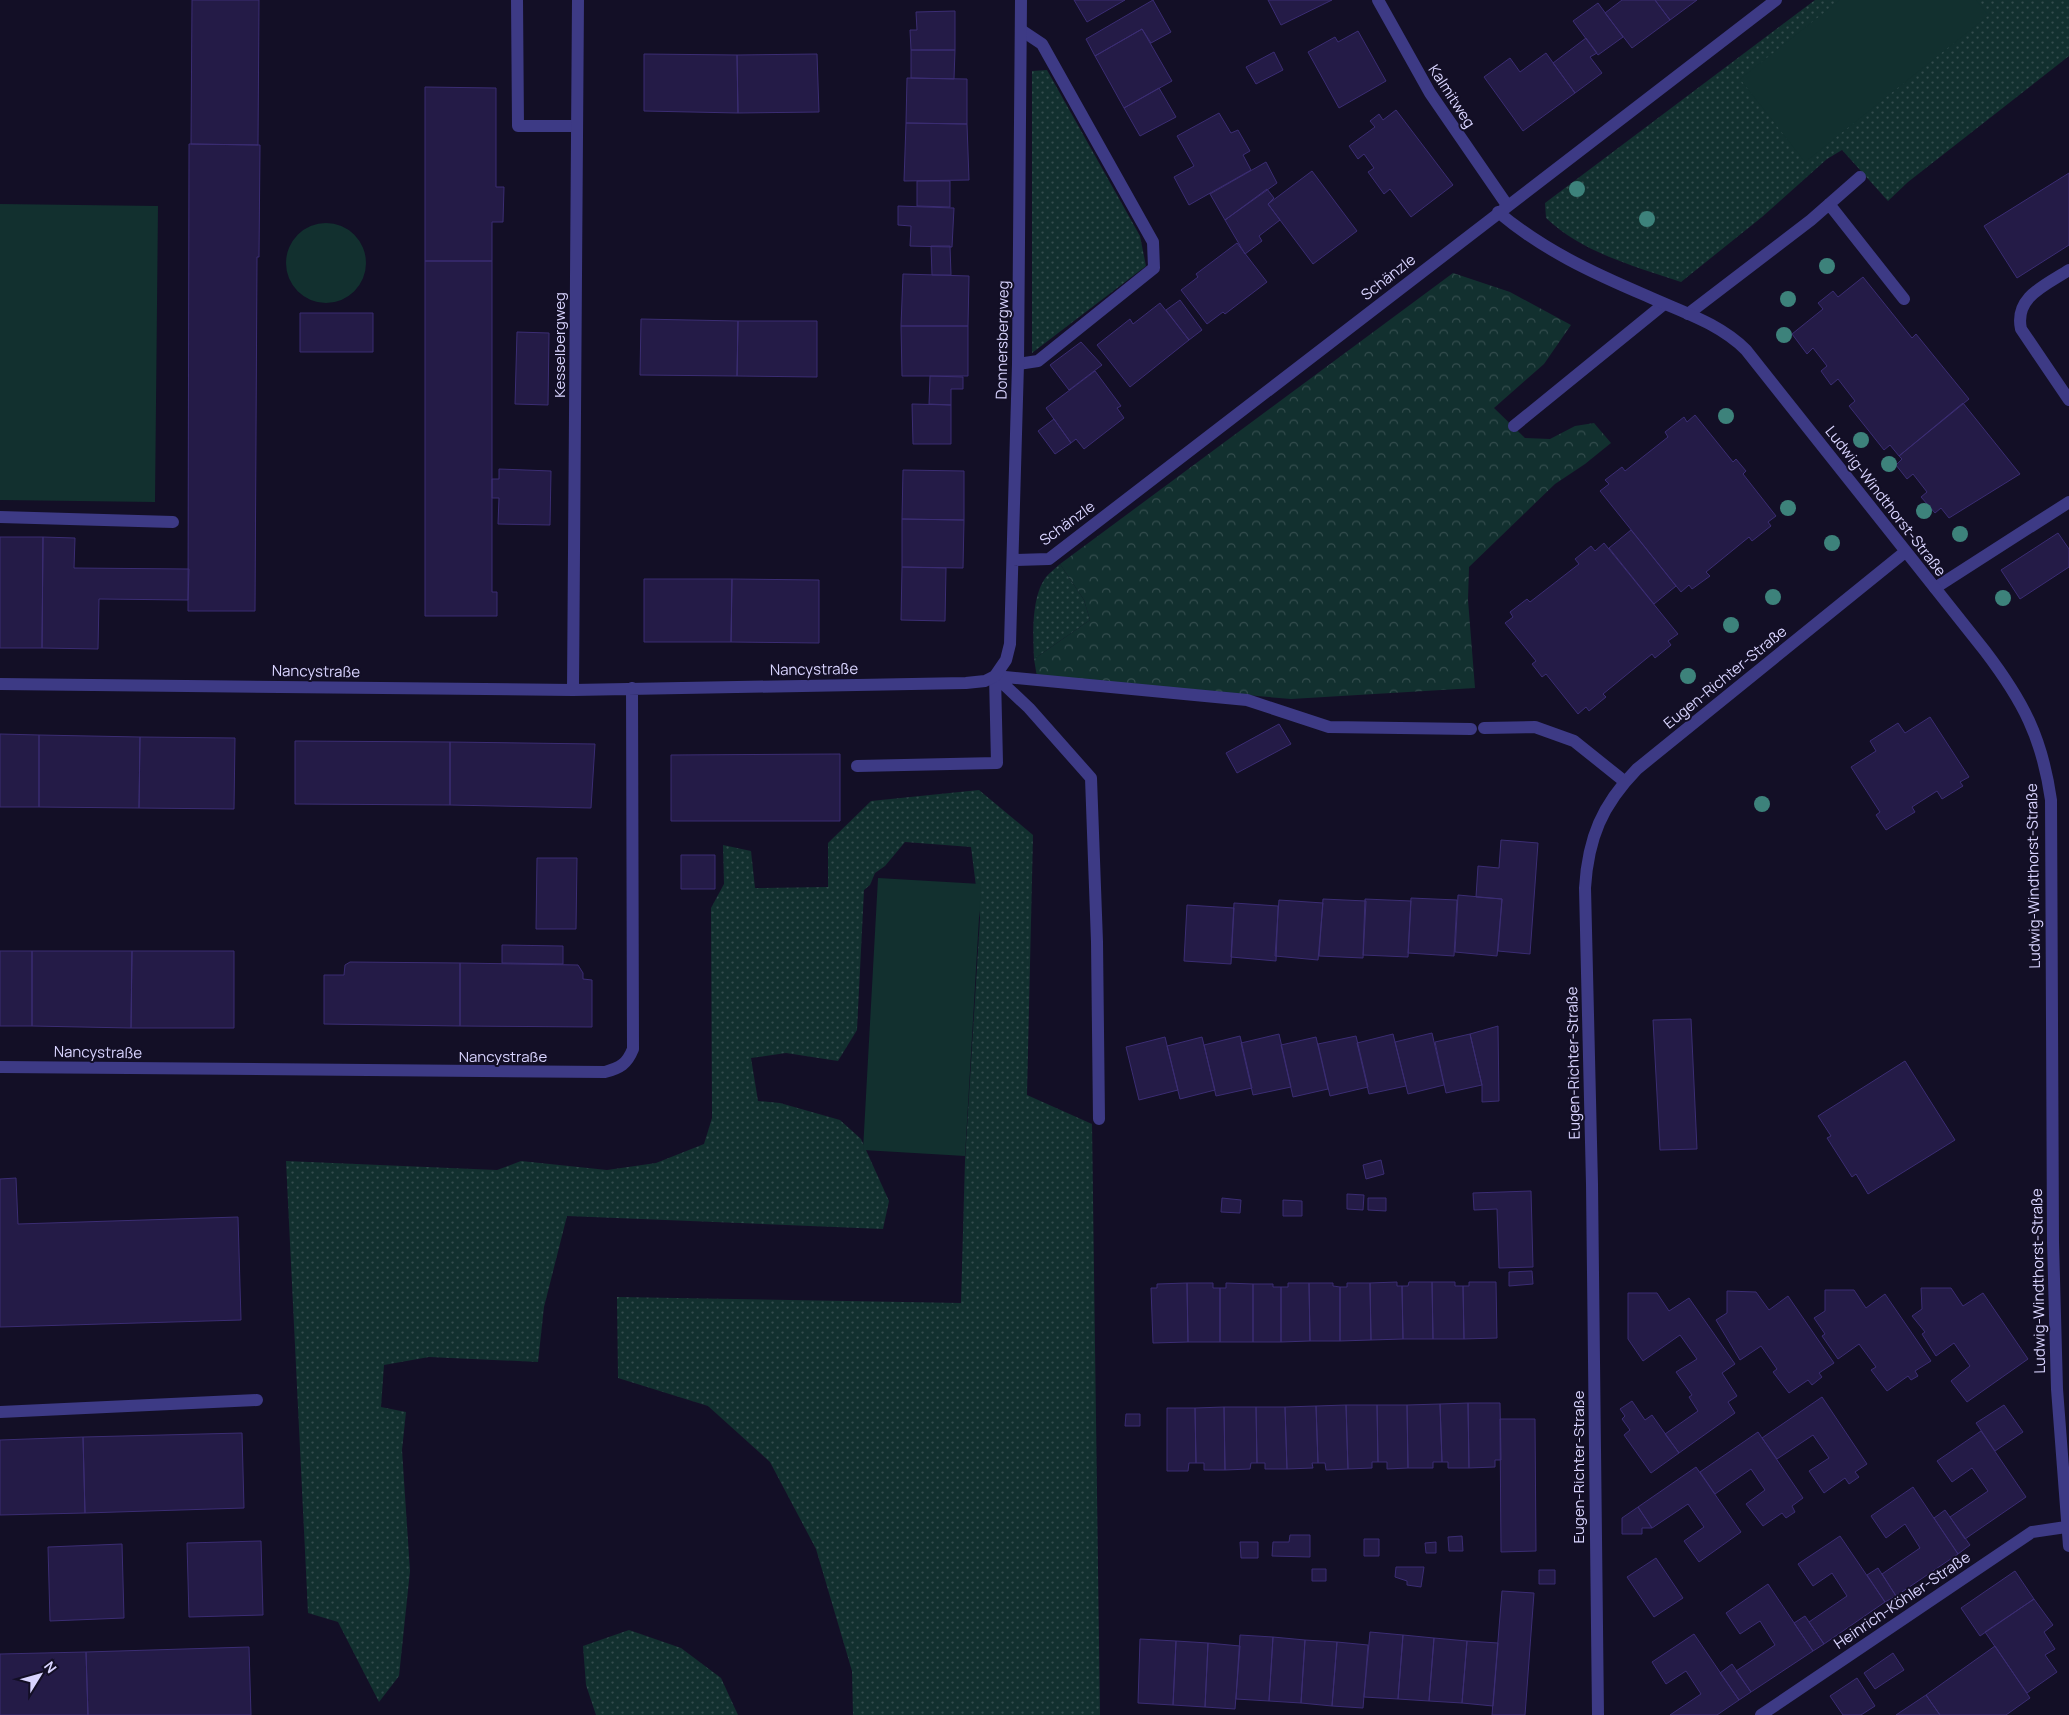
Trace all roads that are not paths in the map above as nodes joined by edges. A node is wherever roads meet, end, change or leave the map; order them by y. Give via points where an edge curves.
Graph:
1 (517, 0) edge
2 (578, 0) edge
3 (1021, 0) edge
4 (1378, 0) edge
5 (1776, 0) edge
6 (1021, 30) junction
7 (577, 126) junction
8 (1860, 176) dead end
9 (1829, 204) junction
10 (1503, 208) junction
11 (2069, 270) edge
12 (1904, 299) dead end
13 (1664, 304) junction
14 (1688, 314) junction
15 (1018, 364) junction
16 (2069, 400) edge
17 (1514, 426) dead end
18 (2069, 502) edge
19 (0, 517) edge
20 (173, 522) dead end
21 (1905, 552) junction
22 (1013, 560) junction
23 (1935, 588) junction
24 (996, 676) junction
25 (0, 684) edge
26 (632, 688) junction
27 (573, 690) junction
28 (857, 766) dead end
29 (1624, 781) junction
30 (0, 1067) edge
31 (1099, 1119) dead end
32 (257, 1400) dead end
33 (0, 1412) edge
34 (2066, 1526) junction
35 (2069, 1546) edge
36 (1598, 1715) edge
37 (1760, 1715) edge

1 - 7 street via 518,126
2 - 7 street, Kesselbergweg
3 - 6 street, Donnersbergweg
4 - 10 street, Kalmitweg via 1430,93
5 - 10 street, Schänzle
6 - 15 street, Donnersbergweg
6 - 15 street via 1042,44 1153,242 1154,268 1038,361
7 - 27 street, Kesselbergweg
8 - 9 street
9 - 12 street
9 - 14 street
10 - 13 street, Ludwig-Windthorst-Straße via 1524,233 1580,267
10 - 22 street, Schänzle via 1049,559
11 - 16 street via 2035,292 2018,316 2021,329
13 - 14 street, Ludwig-Windthorst-Straße
13 - 17 street
14 - 21 street, Ludwig-Windthorst-Straße via 1720,328 1746,350
15 - 22 street, Donnersbergweg
18 - 23 street
19 - 20 street
21 - 23 street, Ludwig-Windthorst-Straße
21 - 29 street, Eugen-Richter-Straße
22 - 24 street, Donnersbergweg via 1010,644 1006,660
23 - 34 street, Ludwig-Windthorst-Straße via 2012,686 2036,736 2048,781 2052,839 2053,1242 2057,1389
24 - 26 street, Nancystraße via 966,683
24 - 28 street via 997,763
24 - 29 street via 1247,700 1329,728 1535,727 1574,741
24 - 31 street via 1029,708 1090,778 1097,942
25 - 27 street, Nancystraße
26 - 27 street, Nancystraße
26 - 30 street, Nancystraße via 633,1049 623,1066 605,1072
29 - 36 street, Eugen-Richter-Straße via 1604,809 1596,829 1585,888 1592,1174
32 - 33 street
34 - 35 street, Ludwig-Windthorst-Straße
34 - 37 street, Heinrich-Köhler-Straße via 2032,1532

